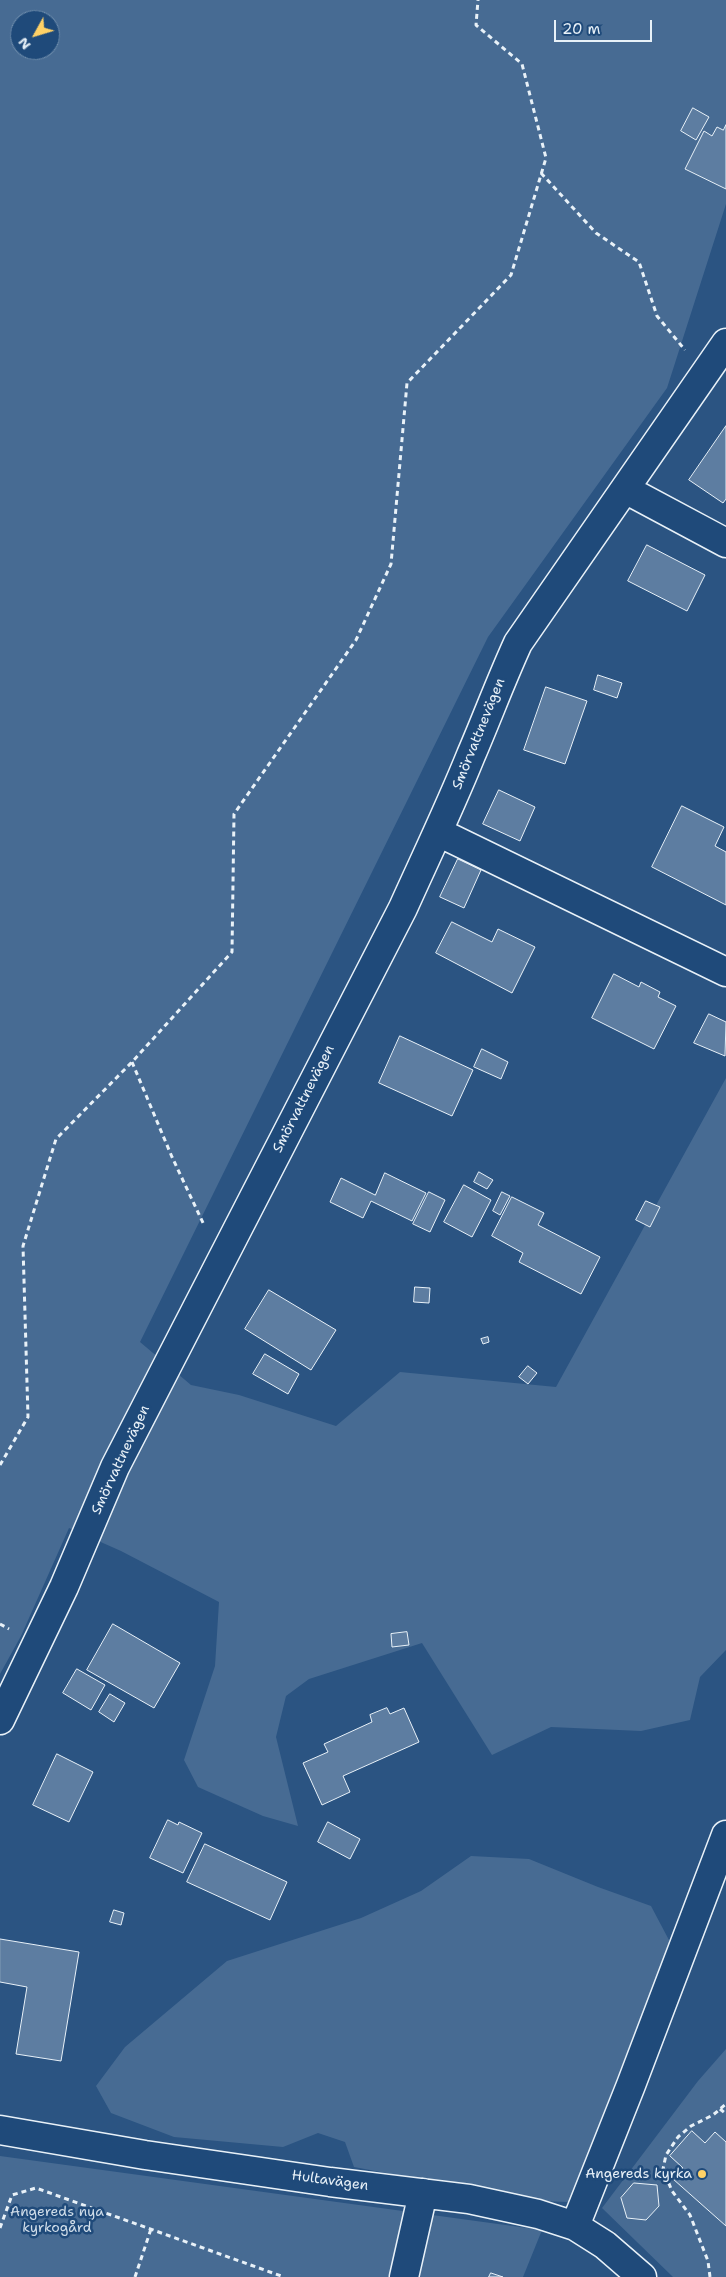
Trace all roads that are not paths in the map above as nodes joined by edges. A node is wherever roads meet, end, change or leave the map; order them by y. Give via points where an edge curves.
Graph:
1 (726, 343) edge
2 (625, 489) junction
3 (726, 543) edge
4 (438, 832) junction
5 (726, 972) edge
6 (0, 1720) edge
7 (726, 1835) edge
8 (0, 2130) edge
9 (423, 2193) junction
10 (575, 2226) junction
11 (404, 2277) edge
12 (642, 2277) edge

1 - 2 street, Smörvattnevägen
2 - 3 street
2 - 4 street, Smörvattnevägen via 518,643
4 - 5 street
4 - 6 street, Smörvattnevägen via 403,908 115,1467 64,1586
7 - 10 street
8 - 9 street, Hultavägen via 165,2158
9 - 10 street, Hultavägen via 499,2205
9 - 11 street
10 - 12 street, Hultavägen via 605,2245

